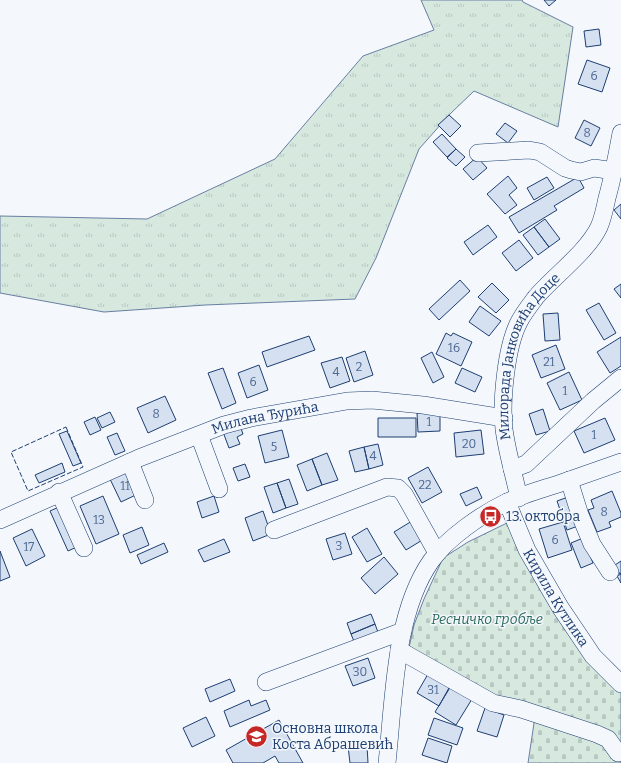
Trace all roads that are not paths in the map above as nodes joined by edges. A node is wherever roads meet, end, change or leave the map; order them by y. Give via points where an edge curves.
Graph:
1 (621, 133) edge
2 (478, 153) dead end
3 (614, 171) junction
4 (621, 378) edge
5 (504, 418) junction
6 (199, 435) junction
7 (130, 462) junction
8 (621, 462) edge
9 (512, 470) junction
10 (569, 480) junction
11 (219, 489) dead end
12 (60, 492) junction
13 (145, 500) dead end
14 (513, 500) junction
15 (0, 520) edge
16 (274, 530) dead end
17 (84, 548) dead end
18 (437, 553) junction
19 (610, 572) dead end
20 (402, 631) junction
21 (399, 650) junction
22 (266, 682) dead end
23 (621, 684) edge
24 (618, 753) dead end
25 (388, 763) edge

1 - 3 street, Милорада Јанковића Доце
2 - 3 street via 529,150 540,152 571,170 581,172 594,168
3 - 5 street, Милорада Јанковића Доце via 599,228 536,298 519,322 506,366
4 - 9 street via 526,464
5 - 6 street, Милана Ђурића via 423,405 372,400 347,401 251,418
5 - 9 street, Милорада Јанковића Доце
6 - 7 street, Милана Ђурића
6 - 11 street
7 - 12 street, Милана Ђурића
7 - 13 street
8 - 10 street
9 - 14 street, Милорада Јанковића Доце
10 - 14 street
10 - 19 street via 592,544
12 - 15 street, Милана Ђурића
12 - 17 street
14 - 18 street via 464,528
14 - 23 street, Кирила Кутлика via 527,550 560,607 593,656
16 - 18 street via 387,487 398,488 404,494
18 - 20 street via 412,597
20 - 21 street
20 - 22 street
21 - 24 street via 493,702 598,734 608,739
21 - 25 street

